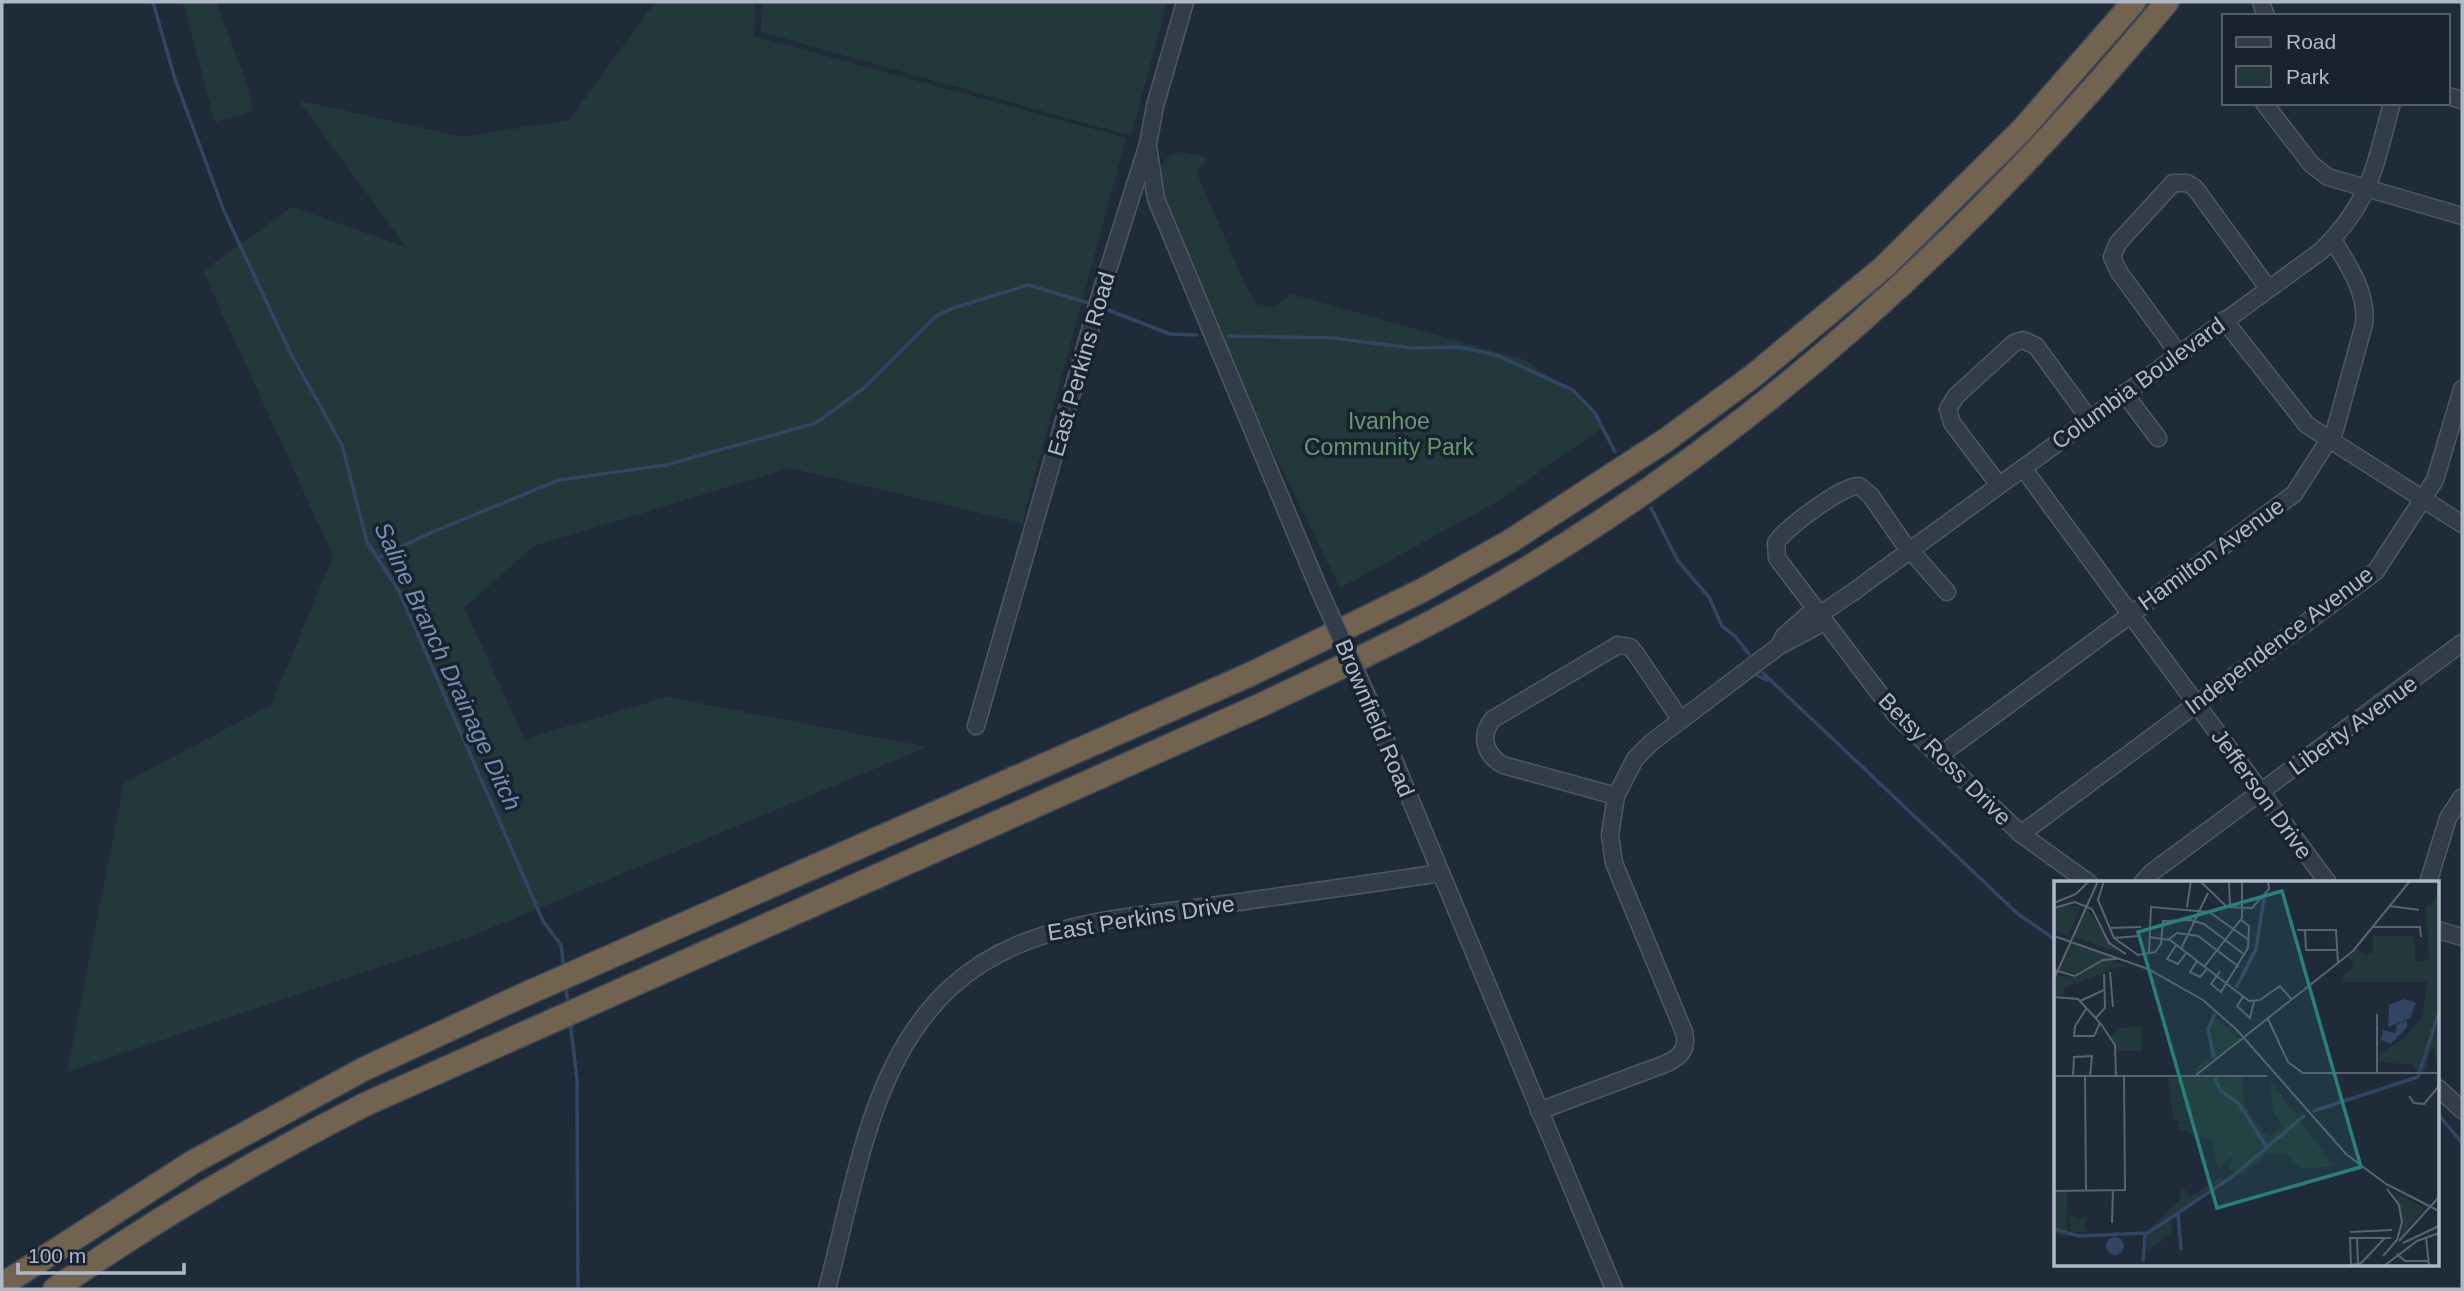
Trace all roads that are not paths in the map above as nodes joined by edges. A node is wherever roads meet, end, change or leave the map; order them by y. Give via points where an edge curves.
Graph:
1 (1185, 2) edge
2 (2134, 2) edge
3 (2167, 2) edge
4 (2174, 2) edge
5 (2137, 38) junction
6 (2266, 105) edge
7 (2391, 105) edge
8 (1147, 144) junction
9 (2368, 189) junction
10 (2462, 216) edge
11 (2333, 240) junction
12 (2268, 288) junction
13 (2224, 320) junction
14 (2178, 353) junction
15 (2462, 388) edge
16 (2124, 393) junction
17 (2090, 420) junction
18 (2158, 438) dead end
19 (2329, 441) junction
20 (2023, 468) junction
21 (1999, 485) junction
22 (2422, 500) junction
23 (2462, 524) edge
24 (1910, 550) junction
25 (1947, 592) dead end
26 (2129, 613) junction
27 (1819, 615) junction
28 (2462, 643) edge
29 (2195, 702) junction
30 (1680, 719) junction
31 (976, 726) dead end
32 (1939, 756) junction
33 (2261, 792) junction
34 (1616, 796) junction
35 (2462, 797) edge
36 (2455, 820) edge
37 (2021, 834) junction
38 (1439, 873) junction
39 (2086, 881) edge
40 (2144, 881) edge
41 (2325, 881) edge
42 (2429, 881) edge
43 (2440, 930) edge
44 (2462, 937) edge
45 (2440, 1090) edge
46 (2462, 1110) edge
47 (1539, 1111) junction
48 (2, 1285) edge
49 (55, 1289) edge
50 (827, 1289) edge
51 (1614, 1289) edge

1 - 8 street, East Perkins Road
2 - 48 highway via 2022,130 1884,267 1753,376 1560,510 1422,591 1251,674 364,1069 139,1195
3 - 5 highway
4 - 5 highway
5 - 49 highway via 2003,187 1842,339 1698,455 1568,543 1402,638 1272,699 527,1030 307,1134 162,1218
6 - 9 street via 2320,173
7 - 9 street, Columbia Boulevard
8 - 31 street, East Perkins Road
8 - 38 street, Brownfield Road, bridge via 1156,199
9 - 10 street
9 - 11 street, Columbia Boulevard via 2348,225
11 - 12 street, Columbia Boulevard
11 - 19 street, Hamilton Avenue via 2360,289 2365,312 2342,409
12 - 13 street, Columbia Boulevard
12 - 14 street via 2195,188 2173,183 2118,243 2112,257
13 - 14 street, Columbia Boulevard
13 - 19 street via 2307,425
14 - 16 street, Columbia Boulevard
15 - 22 street, Independence Avenue via 2441,467
16 - 17 street, Columbia Boulevard
16 - 18 street
17 - 20 street, Columbia Boulevard
17 - 21 street via 2036,346 2023,340 2014,343 1956,396 1948,409 1952,423
19 - 22 street
19 - 26 street, Hamilton Avenue via 2294,494
20 - 21 street, Columbia Boulevard
20 - 26 street, Jefferson Drive
21 - 24 street, Columbia Boulevard
22 - 23 street
22 - 29 street, Independence Avenue via 2376,571
24 - 25 street
24 - 27 street, Columbia Boulevard
24 - 27 street, Betsy Ross Drive via 1866,490 1844,488 1776,543 1777,558
26 - 29 street, Jefferson Drive
26 - 32 street, Hamilton Avenue
27 - 30 street, Columbia Boulevard via 1817,626 1779,646
27 - 32 street, Betsy Ross Drive via 1880,697
28 - 33 street, Liberty Avenue
29 - 33 street, Jefferson Drive
29 - 37 street, Independence Avenue
30 - 34 street, Columbia Boulevard via 1635,759
30 - 34 street via 1636,654 1618,645 1487,726 1487,749 1494,761
32 - 37 street, Betsy Ross Drive
33 - 40 street, Liberty Avenue
33 - 41 street, Jefferson Drive
34 - 47 street, Columbia Boulevard via 1610,835 1614,863 1684,1032 1685,1048 1665,1063
35 - 36 street
36 - 42 street
37 - 39 street, Betsy Ross Drive
38 - 47 street, Brownfield Road
38 - 50 street, East Perkins Drive via 1098,921 1036,936 992,957 943,996 896,1060 879,1101
43 - 44 street
45 - 46 street
47 - 51 street, Brownfield Road

